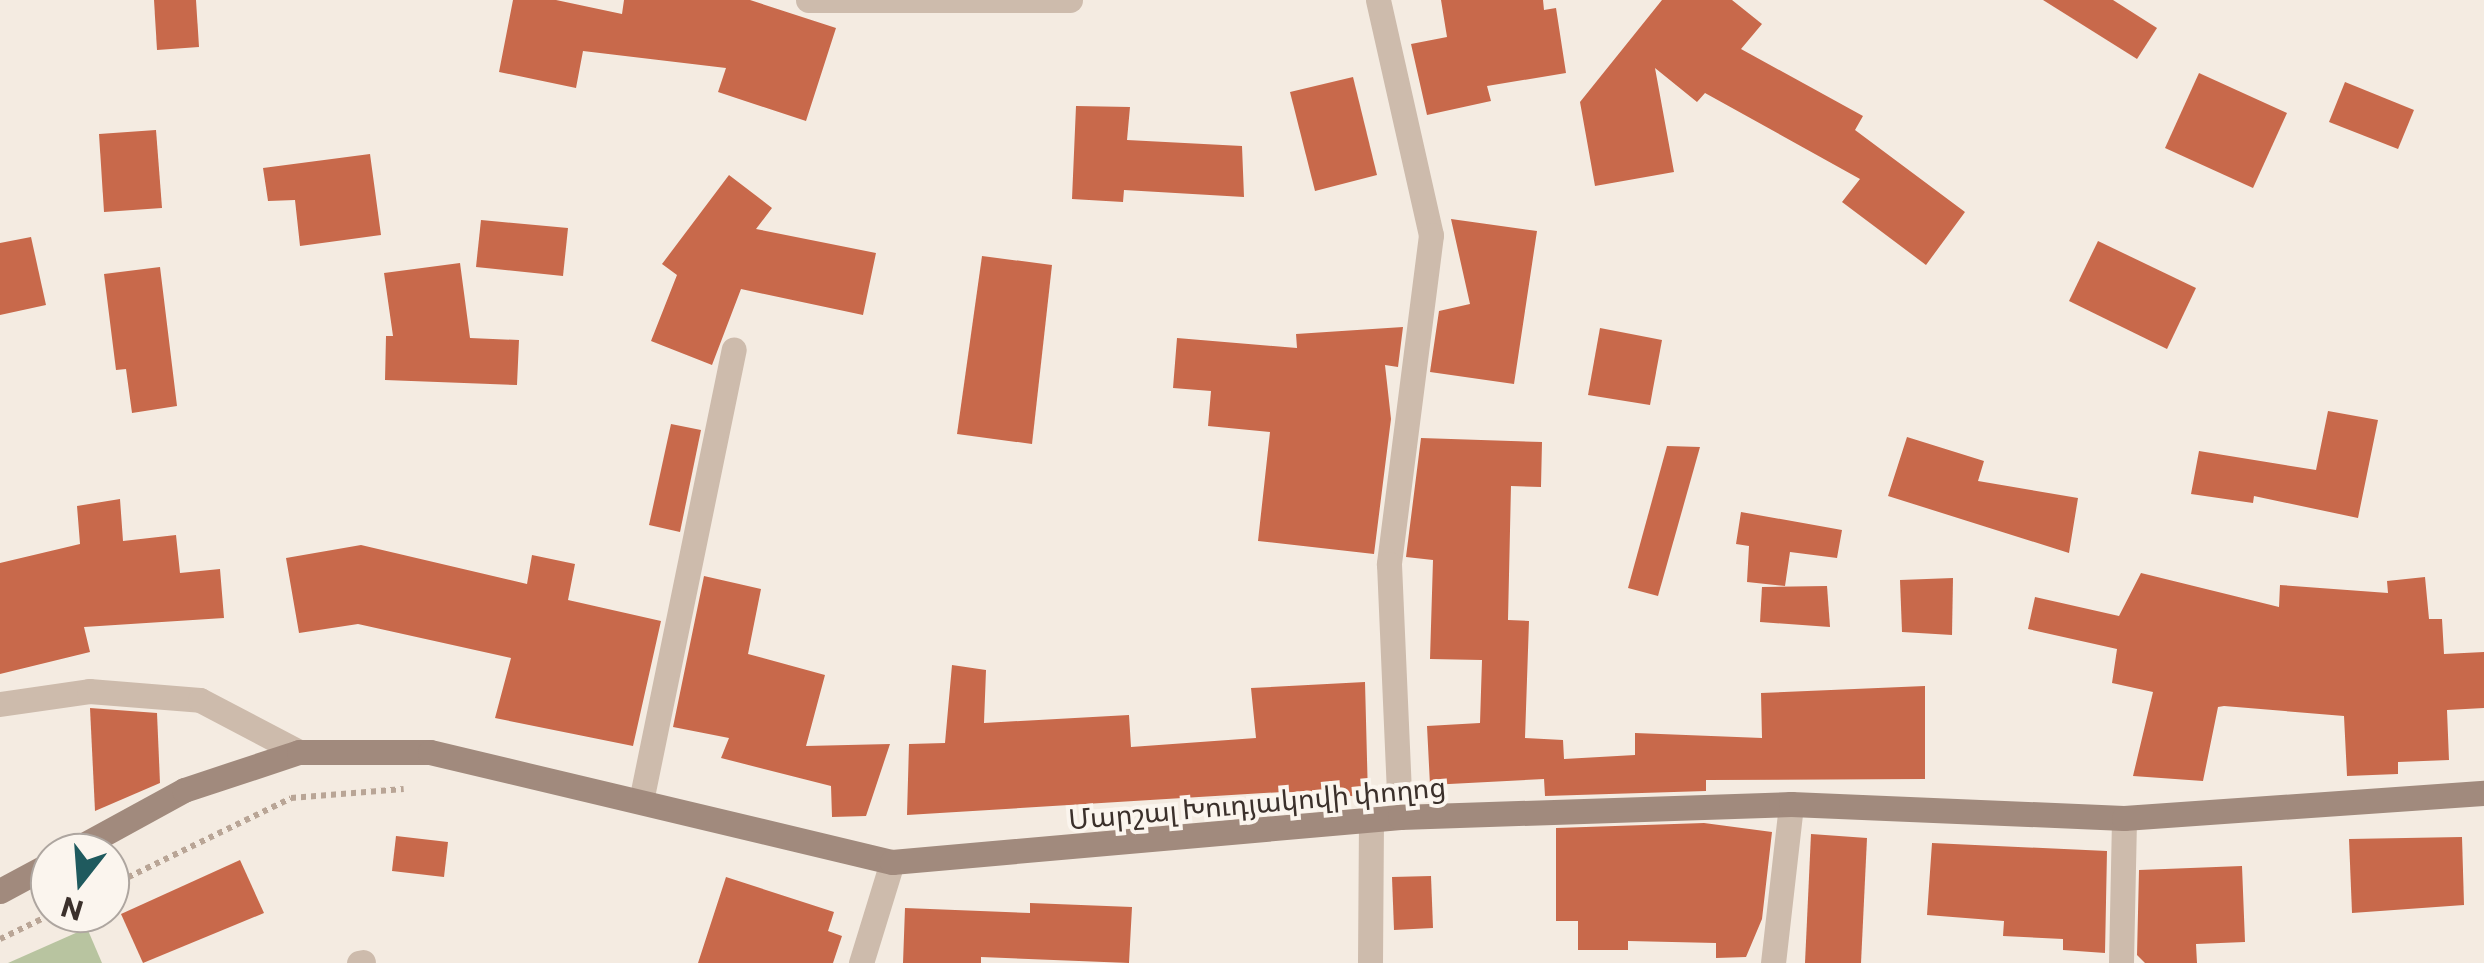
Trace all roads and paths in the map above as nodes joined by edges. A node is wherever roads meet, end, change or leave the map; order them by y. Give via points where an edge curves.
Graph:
1 (808, 0) edge
2 (1070, 0) edge
3 (1378, 0) edge
4 (734, 349) dead end
5 (0, 704) edge
6 (299, 752) junction
7 (2484, 793) edge
8 (641, 800) junction
9 (1791, 804) junction
10 (1400, 818) junction
11 (2124, 818) junction
12 (1371, 820) junction
13 (106, 833) edge
14 (892, 862) junction
15 (30, 875) edge
16 (0, 891) edge
17 (30, 925) edge
18 (0, 939) edge
19 (860, 963) edge
20 (1370, 963) edge
21 (1773, 963) edge
22 (2121, 963) edge

1 - 2 street
3 - 10 street via 1431,234 1389,564
4 - 8 street
5 - 6 street via 89,690 183,698
6 - 8 street, Մարշալ Խուդյակովի փողոց via 430,752
6 - 13 street, Մարշալ Խուդյակովի փողոց via 184,790
7 - 11 street, Մարշալ Խուդյակովի փողոց
8 - 14 street, Մարշալ Խուդյակովի փողոց
9 - 10 street, Մարշալ Խուդյակովի փողոց
9 - 11 street, Մարշալ Խուդյակովի փողոց
9 - 21 street
10 - 12 street, Մարշալ Խուդյակովի փողոց
11 - 22 street
12 - 14 street, Մարշալ Խուդյակովի փողոց
12 - 20 street
14 - 19 street
15 - 16 street
17 - 18 path

